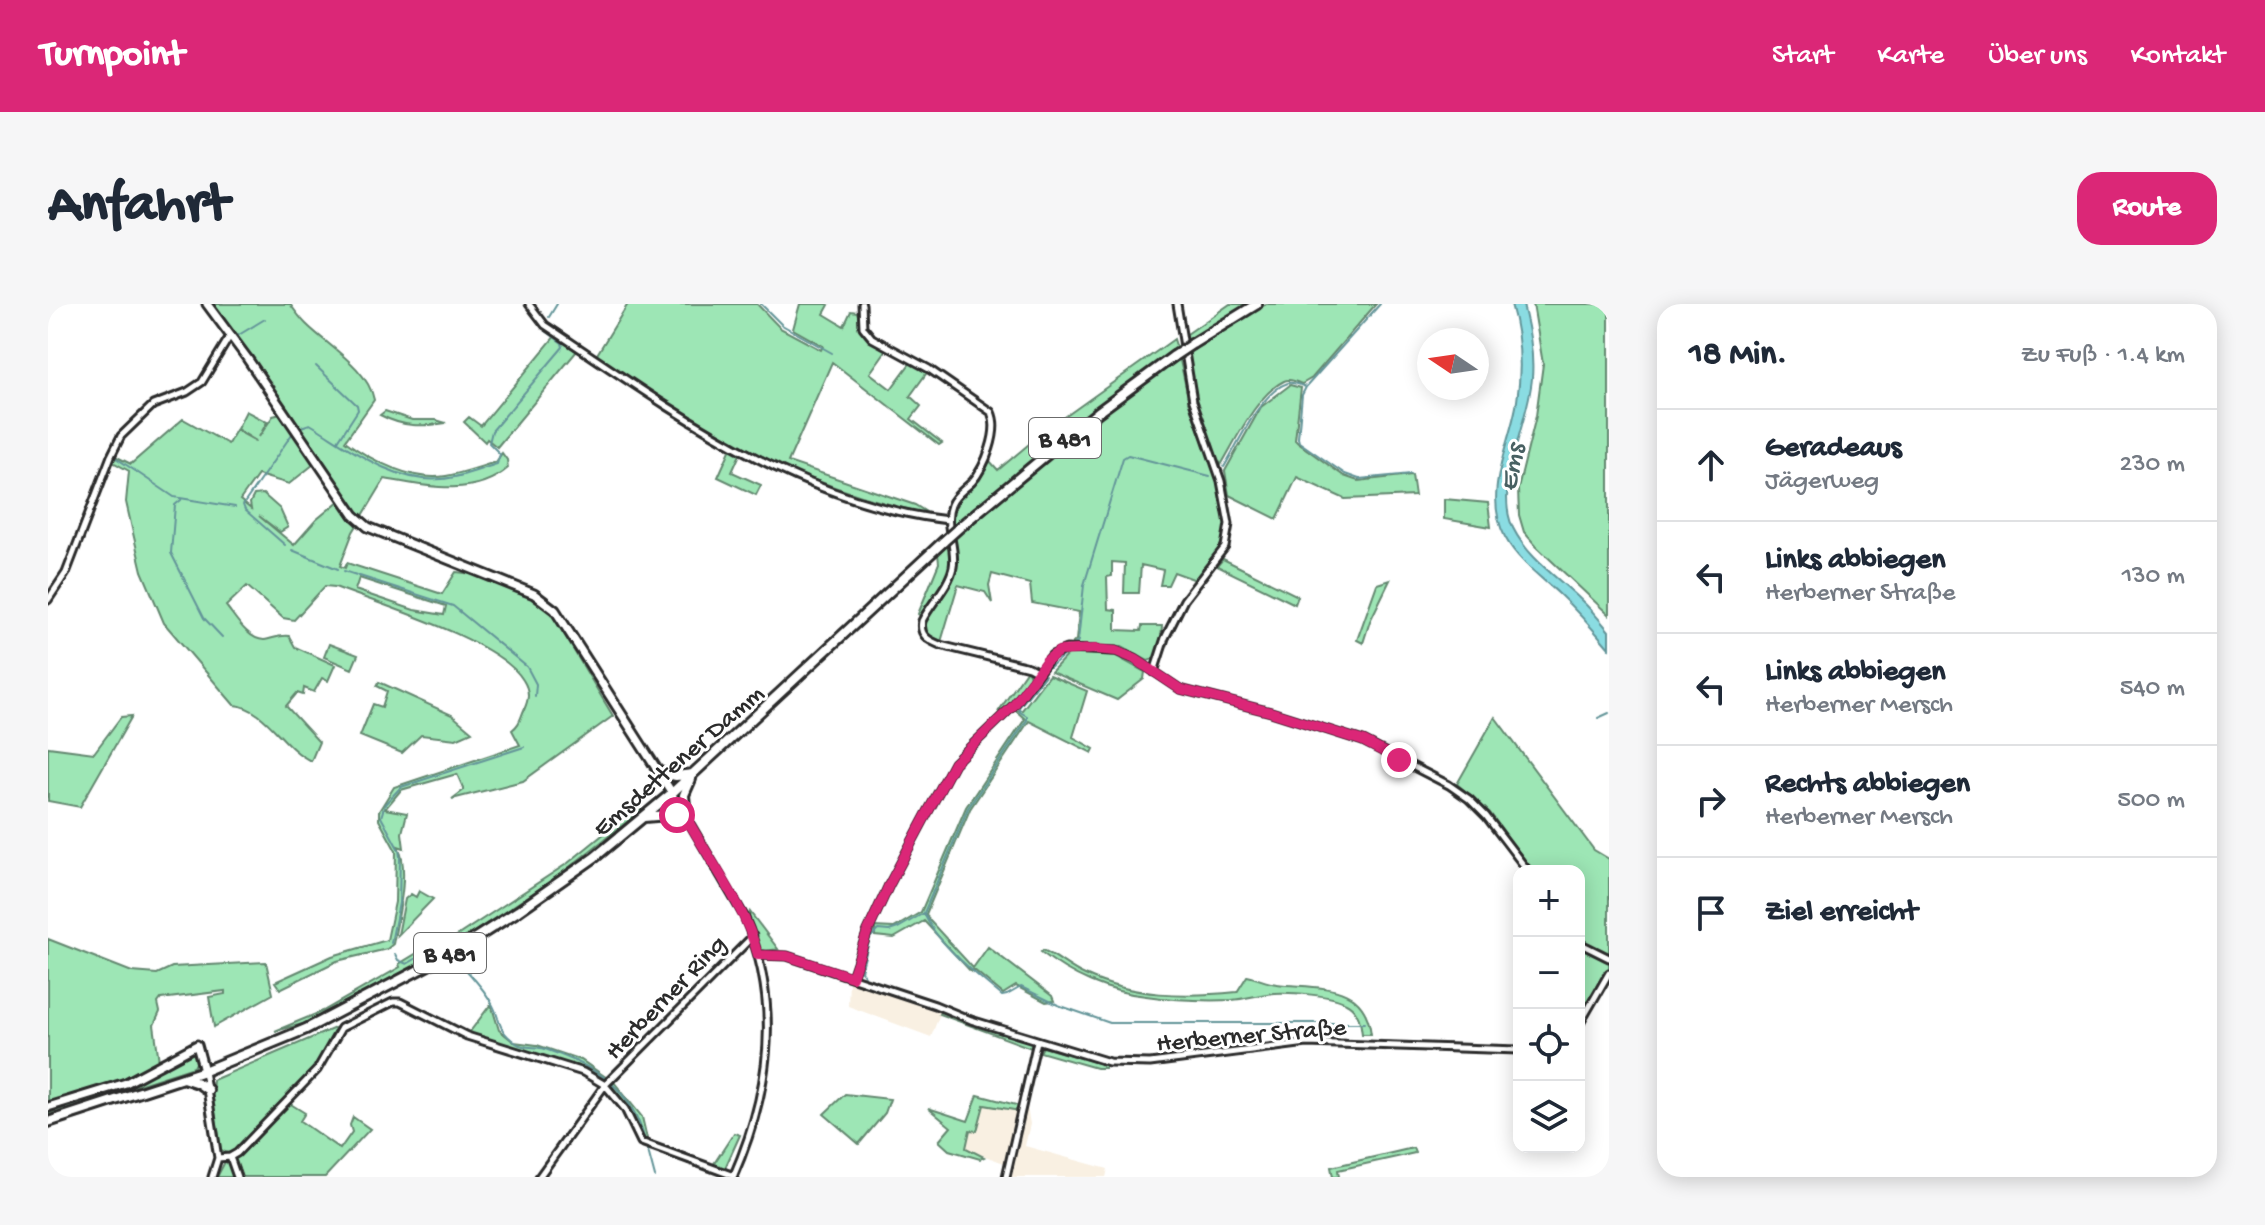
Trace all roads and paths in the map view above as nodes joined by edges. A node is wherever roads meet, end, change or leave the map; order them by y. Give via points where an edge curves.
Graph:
1 (207, 304) edge
2 (529, 304) edge
3 (862, 304) edge
4 (1177, 304) edge
5 (1257, 304) edge
6 (230, 336) junction
7 (948, 520) junction
8 (48, 600) edge
9 (1038, 672) junction
10 (1154, 672) junction
11 (659, 772) junction
12 (694, 774) junction
13 (672, 793) junction
14 (643, 817) junction
15 (686, 817) junction
16 (1523, 865) edge
17 (753, 936) junction
18 (1585, 946) edge
19 (758, 955) junction
20 (1609, 958) edge
21 (1609, 973) edge
22 (852, 977) junction
23 (1585, 1015) edge
24 (1037, 1041) junction
25 (1513, 1050) edge
26 (204, 1071) junction
27 (182, 1078) junction
28 (605, 1085) junction
29 (208, 1090) junction
30 (48, 1107) edge
31 (48, 1122) edge
32 (230, 1157) junction
33 (218, 1158) junction
34 (733, 1176) edge
35 (212, 1177) edge
36 (237, 1177) edge
37 (539, 1177) edge
38 (1006, 1177) edge

1 - 6 street
2 - 7 street via 545,325 703,431 866,502
3 - 7 street via 863,327 872,338 929,369 994,419 979,470 956,496
4 - 10 street via 1193,401 1221,481 1229,524 1225,547 1184,600
5 - 12 main road, Emsdettener Damm / B 481, bridge via 1174,356 1076,429 944,541
6 - 8 street via 202,382 153,405 121,436 66,573
6 - 11 street via 354,515 368,527 534,594 555,610
7 - 9 street via 953,567 922,621 924,635 940,645
9 - 10 street via 1059,651 1095,649 1116,651
9 - 22 street via 1014,705 954,763 889,885
10 - 16 street via 1180,689 1363,741 1434,777 1469,799
11 - 12 main road
11 - 13 street
12 - 13 main road, Emsdettener Damm / B 481
12 - 15 main road via 684,795
13 - 14 main road, Emsdettener Damm / B 481
13 - 15 street
14 - 15 main road
14 - 26 main road, Emsdettener Damm / B 481 via 595,857 455,951 342,1012
15 - 17 street
17 - 19 street
17 - 28 street, Herberner Ring
18 - 20 street
19 - 22 street, Herberner Straße via 787,956
19 - 34 street via 767,1011 767,1060 759,1108
21 - 23 street
22 - 24 street, Herberner Straße
24 - 25 street, Herberner Straße via 1126,1064 1307,1043
24 - 38 street
26 - 27 main road, Emsdettener Damm / B 481
26 - 29 street
26 - 30 street via 197,1045 126,1083
27 - 29 main road
27 - 31 main road, Emsdettener Damm / B 481
28 - 32 street, Herberner Ring via 583,1072 467,1036 393,1002 341,1028 317,1070
28 - 34 street, Herberner Ring via 625,1109 641,1142
28 - 37 street, Herberner Ring
29 - 33 street
32 - 33 street
32 - 36 street
33 - 35 street

